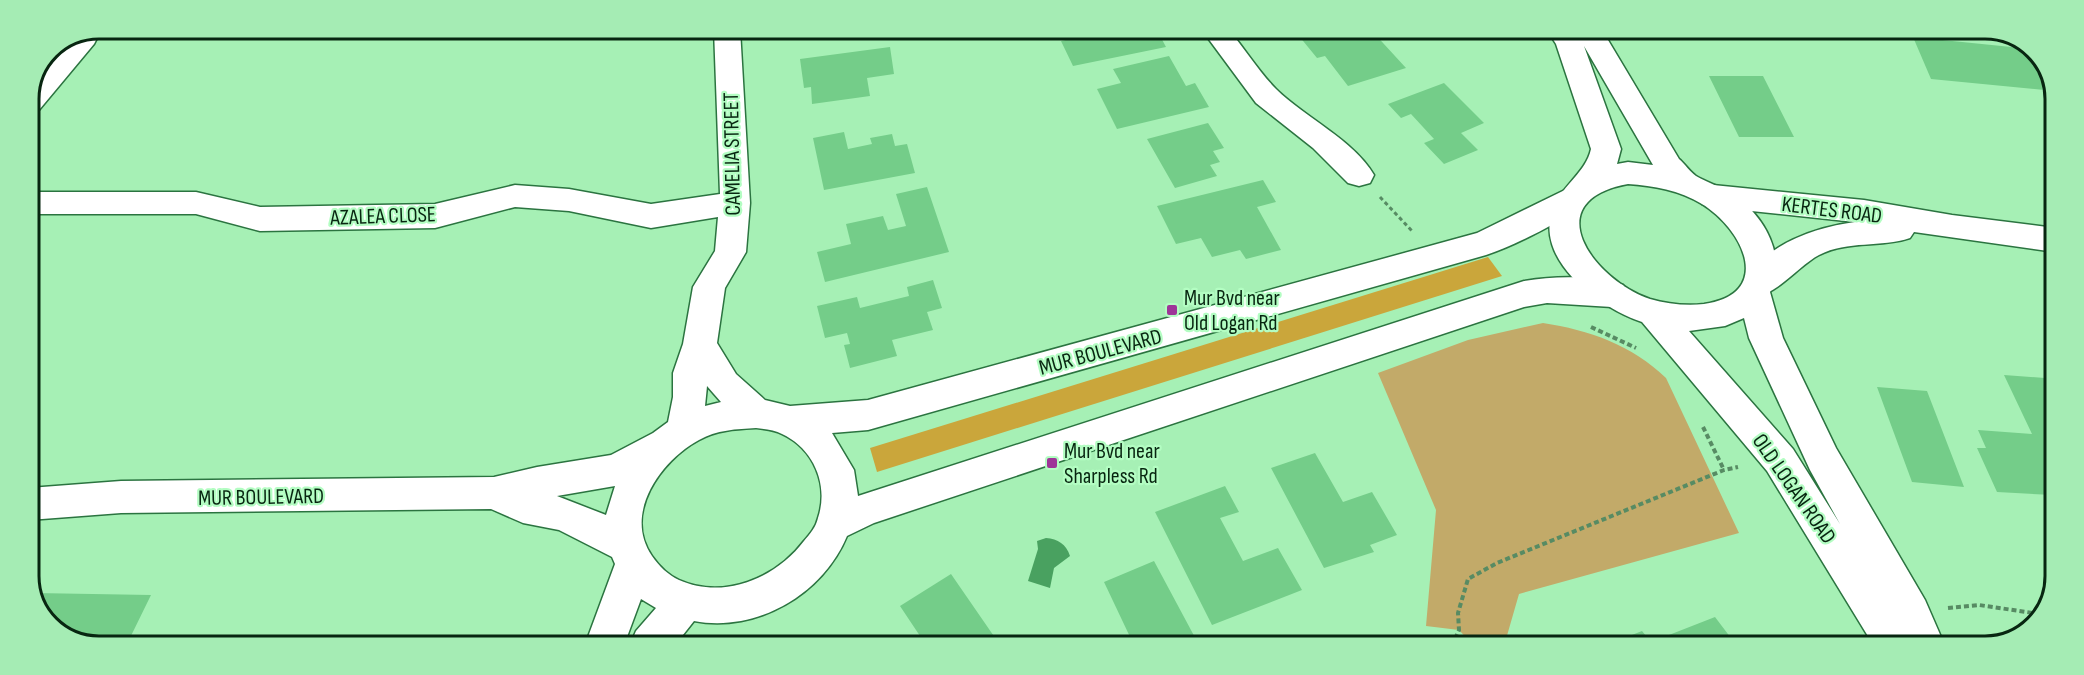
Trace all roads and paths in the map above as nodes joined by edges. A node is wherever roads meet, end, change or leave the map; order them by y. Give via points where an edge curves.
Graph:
1 (727, 39) edge
2 (1222, 39) edge
3 (1567, 39) edge
4 (1593, 39) edge
5 (80, 43) edge
6 (40, 89) edge
7 (1359, 175) joint
8 (1684, 182) junction
9 (1578, 192) junction
10 (1713, 196) junction
11 (39, 203) edge
12 (735, 203) junction
13 (1952, 227) junction
14 (1414, 233) dead end
15 (2045, 239) edge
16 (1758, 287) junction
17 (1612, 294) junction
18 (1654, 313) junction
19 (1586, 325) dead end
20 (700, 344) junction
21 (1645, 353) dead end
22 (773, 417) junction
23 (1702, 426) dead end
24 (673, 438) junction
25 (1780, 460) junction
26 (1724, 470) junction
27 (494, 493) junction
28 (39, 503) edge
29 (835, 524) junction
30 (630, 555) junction
31 (685, 602) junction
32 (1911, 613) junction
33 (2032, 613) edge
34 (607, 636) edge
35 (657, 636) edge
36 (1456, 636) edge
37 (1890, 636) edge
38 (1921, 636) edge

1 - 12 street, CAMELIA STREET
2 - 7 street via 1266,96
3 - 9 street via 1606,149 1603,163
4 - 8 street via 1669,167
5 - 6 street
7 - 14 path
8 - 9 street via 1628,173 1603,177
8 - 10 street
9 - 17 street via 1566,212 1564,229 1571,252 1588,275
9 - 22 street, MUR BOULEVARD via 1486,243 868,415
10 - 13 street, KERTES ROAD via 1864,211
10 - 16 street via 1737,215 1754,237 1762,260
11 - 12 street, AZALEA CLOSE via 196,203 260,219 435,216 515,196 569,200 651,216
12 - 20 street, CAMELIA STREET via 730,252 709,287
13 - 15 street, KERTES ROAD
13 - 16 street, KERTES ROAD via 1839,234 1784,260
16 - 18 street via 1738,308 1714,316 1685,318
16 - 32 street, OLD LOGAN ROAD via 1766,338 1823,459
17 - 18 street
17 - 29 street via 1547,290 1524,294 904,496
18 - 25 street, OLD LOGAN ROAD
19 - 21 path
20 - 22 street via 724,384
20 - 24 street, CAMELIA STREET via 690,373 690,397
22 - 24 street via 731,414 706,420
22 - 29 street via 814,436 832,459 840,487
23 - 26 path
24 - 27 street, MUR BOULEVARD via 617,470
24 - 30 street via 644,466 630,491 623,518
25 - 26 path
25 - 37 street, OLD LOGAN ROAD
26 - 36 path via 1497,563 1468,579 1458,613
27 - 28 street, MUR BOULEVARD via 121,497
27 - 30 street, MUR BOULEVARD via 523,507 563,514 599,530
29 - 31 street via 826,545 806,569 780,588 749,601 716,606
30 - 31 street via 656,588
30 - 34 street
31 - 35 street
32 - 33 path via 1979,605
32 - 38 street, OLD LOGAN ROAD

